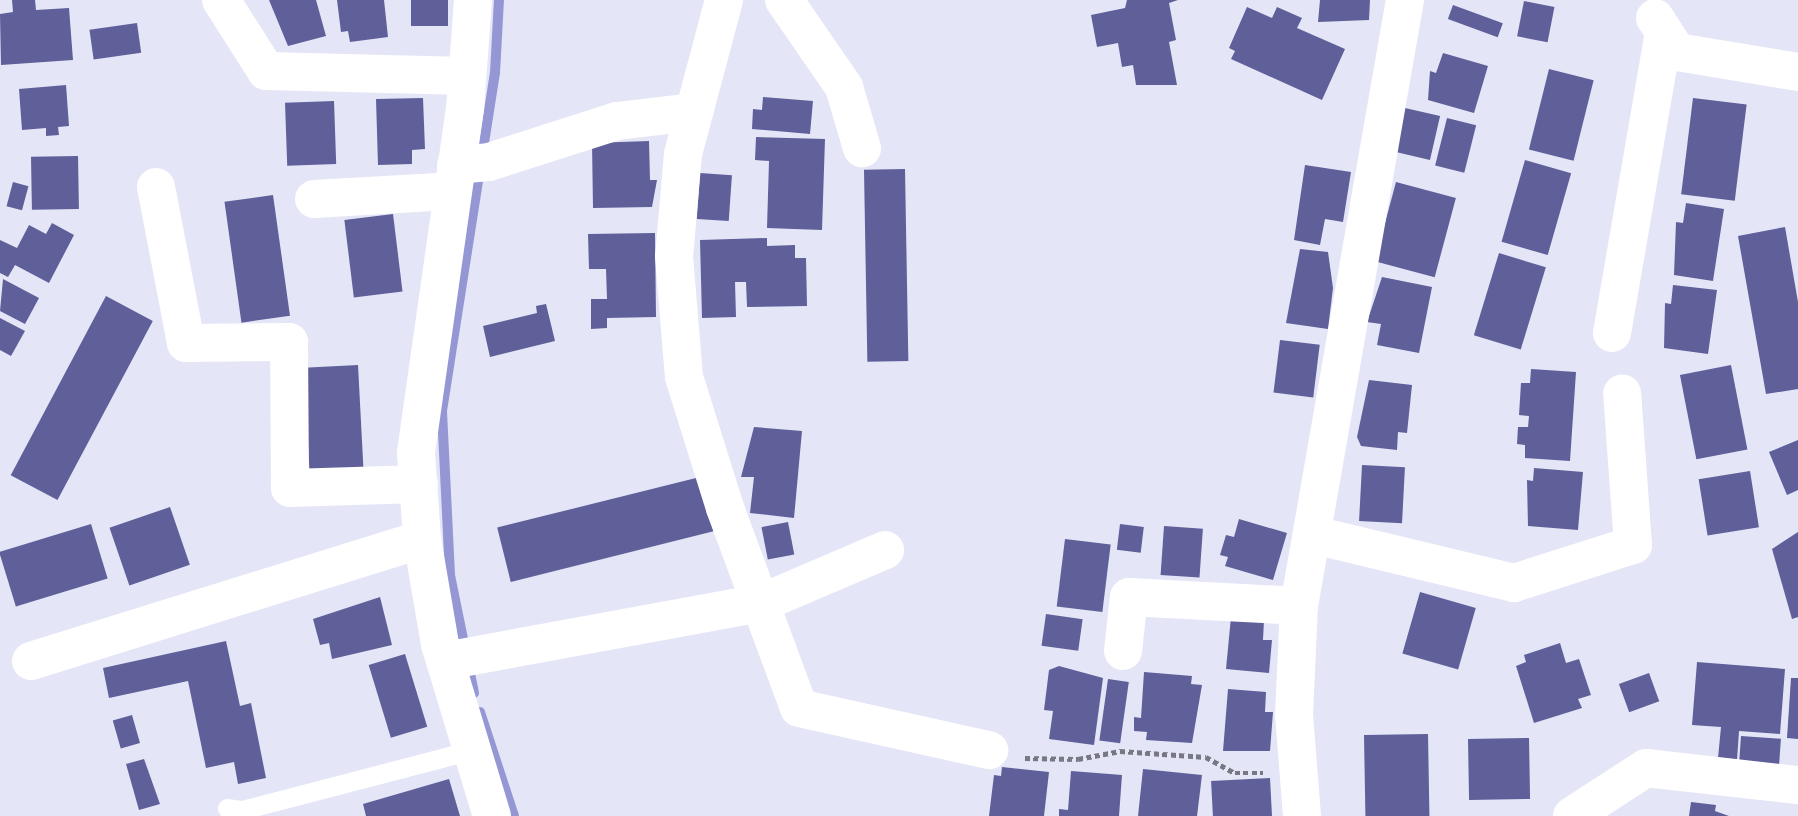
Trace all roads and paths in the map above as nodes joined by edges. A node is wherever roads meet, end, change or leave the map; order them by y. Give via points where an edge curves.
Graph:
1 (221, 0) edge
2 (472, 0) edge
3 (724, 0) edge
4 (784, 0) edge
5 (1405, 0) edge
6 (1798, 72) edge
7 (467, 76) junction
8 (694, 112) junction
9 (862, 148) dead end
10 (464, 171) junction
11 (156, 187) dead end
12 (314, 199) dead end
13 (1612, 333) dead end
14 (1622, 393) dead end
15 (419, 484) junction
16 (1314, 535) junction
17 (422, 538) junction
18 (885, 550) dead end
19 (761, 603) junction
20 (1299, 606) junction
21 (1123, 651) dead end
22 (31, 661) dead end
23 (447, 661) junction
24 (472, 750) junction
25 (989, 750) joint
26 (1298, 773) junction
27 (1785, 795) edge
28 (227, 808) dead end
29 (492, 816) edge
30 (1302, 816) edge
31 (1572, 816) edge

1 - 7 street via 266,71
2 - 7 street
3 - 8 street
4 - 9 street via 844,88
5 - 16 street
6 - 13 street via 1677,52 1659,24
7 - 10 street
8 - 10 street via 617,121
8 - 19 street via 683,154 674,256 684,377
10 - 12 street
10 - 15 street via 416,453
11 - 15 street via 186,343 289,342 290,488
14 - 16 street via 1633,545 1514,583
15 - 17 street
16 - 20 street
17 - 22 street
17 - 23 street
18 - 19 street
19 - 23 street
19 - 25 street via 800,708
20 - 21 street via 1129,597
20 - 26 street
23 - 24 street
24 - 28 lane via 242,810
24 - 29 street
25 - 26 path via 1040,762 1133,752 1206,757 1235,773
26 - 30 street
27 - 31 street via 1646,768

